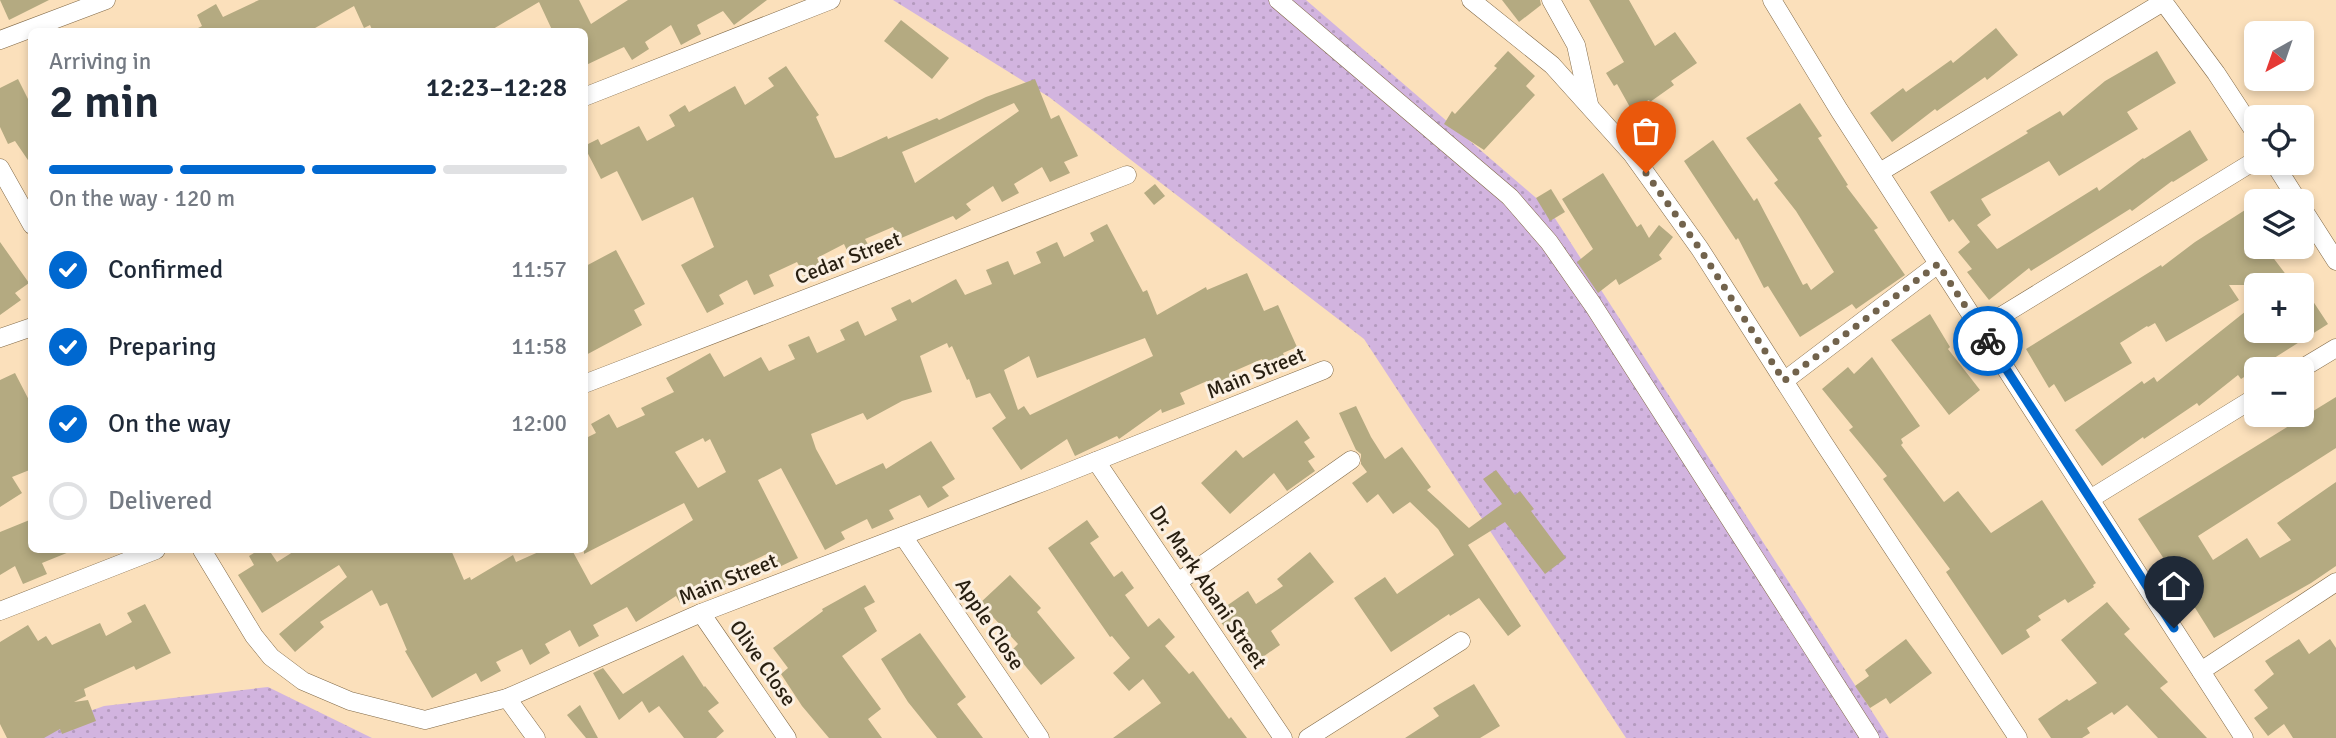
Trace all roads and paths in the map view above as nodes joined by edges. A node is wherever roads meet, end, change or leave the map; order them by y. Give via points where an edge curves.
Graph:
1 (106, 0) edge
2 (831, 0) edge
3 (1278, 0) edge
4 (1471, 0) edge
5 (1551, 0) edge
6 (1772, 0) edge
7 (2162, 1) edge
8 (32, 28) edge
9 (28, 29) edge
10 (0, 40) edge
11 (588, 95) edge
12 (1590, 108) junction
13 (2244, 116) edge
14 (2244, 167) edge
15 (0, 168) edge
16 (1880, 173) junction
17 (1127, 175) dead end
18 (28, 218) edge
19 (2314, 226) edge
20 (2336, 261) edge
21 (1938, 264) junction
22 (28, 328) edge
23 (1980, 329) junction
24 (0, 338) edge
25 (2336, 348) edge
26 (2314, 361) edge
27 (1324, 370) dead end
28 (1784, 381) junction
29 (588, 382) edge
30 (2244, 404) edge
31 (1351, 460) dead end
32 (1096, 461) junction
33 (2090, 499) junction
34 (903, 536) junction
35 (148, 553) edge
36 (204, 553) edge
37 (1178, 582) junction
38 (2336, 582) edge
39 (0, 611) edge
40 (701, 614) junction
41 (1461, 641) dead end
42 (2202, 671) junction
43 (507, 698) junction
44 (536, 738) edge
45 (788, 738) edge
46 (1040, 738) edge
47 (1283, 738) edge
48 (1308, 738) edge
49 (1870, 738) edge
50 (2018, 738) edge
51 (2244, 738) edge

1 - 8 street
2 - 11 street
3 - 49 street via 1510,197 1549,242
4 - 12 street via 1552,65
5 - 12 street via 1576,45
6 - 16 street
7 - 13 street
7 - 16 street
9 - 10 street
12 - 28 street via 1632,154 1700,249
14 - 23 street
15 - 18 street
16 - 21 street
17 - 29 street, Cedar Street
19 - 20 street
21 - 23 street
21 - 28 street
22 - 24 street
23 - 33 street
25 - 26 street
27 - 32 street, Main Street
28 - 50 street
30 - 33 street
31 - 37 street
32 - 34 street, Main Street
32 - 37 street, Dr. Mark Abani Street
33 - 42 street
34 - 40 street, Main Street
34 - 46 street, Apple Close
35 - 39 street
36 - 43 street, Main Street via 254,636 271,657 303,681 350,701 425,720
37 - 47 street, Dr. Mark Abani Street
38 - 42 street
40 - 43 street, Main Street
40 - 45 street, Olive Close
41 - 48 street
42 - 51 street
43 - 44 street

